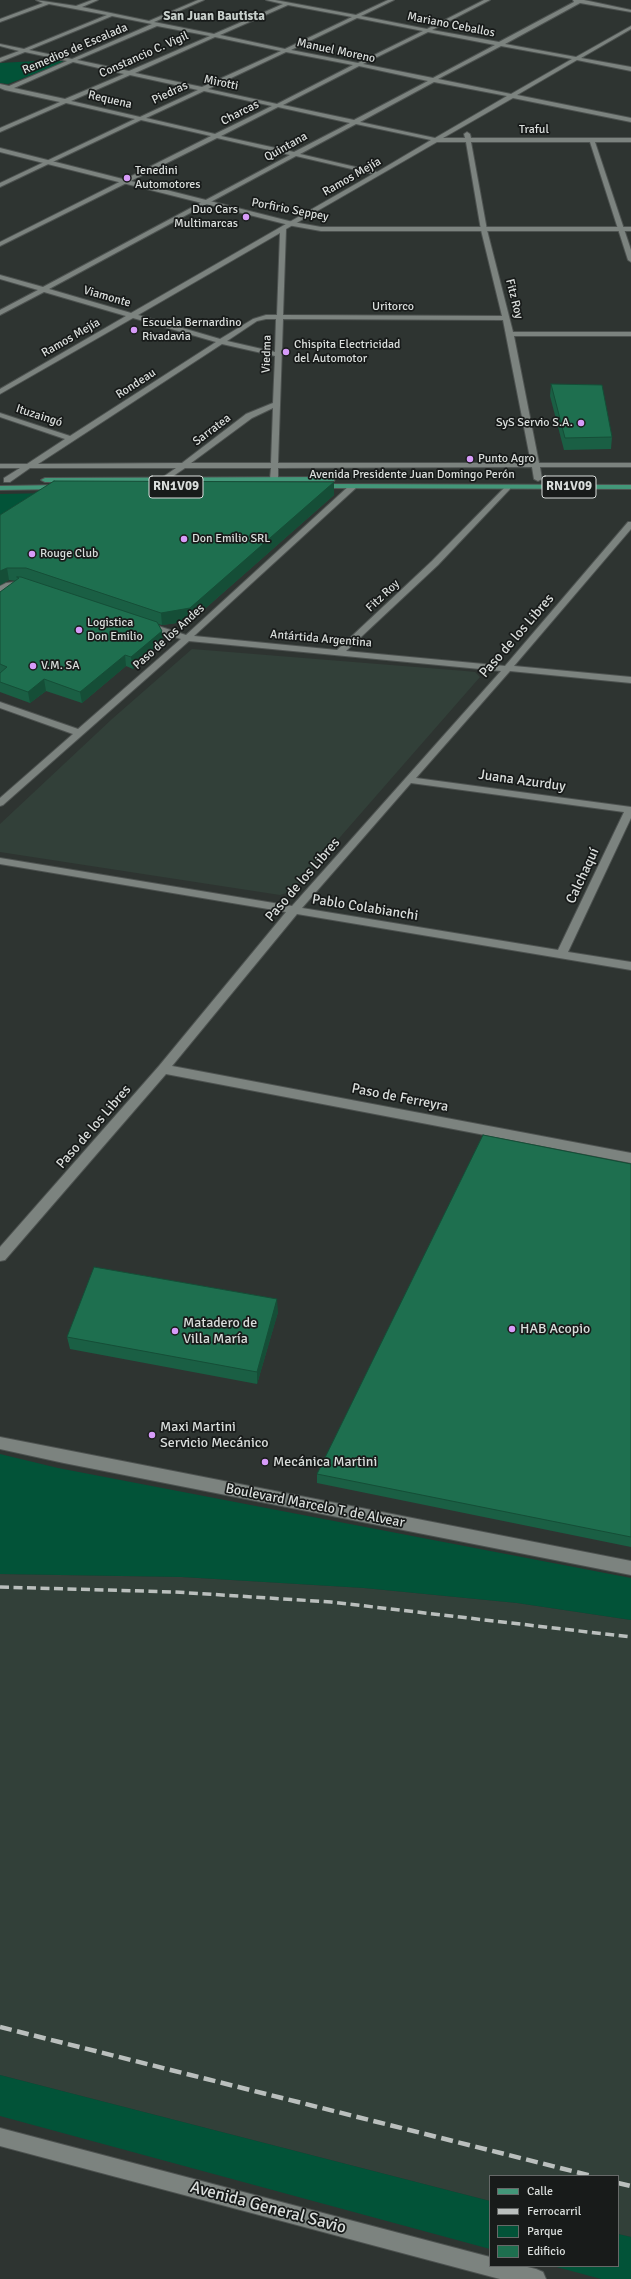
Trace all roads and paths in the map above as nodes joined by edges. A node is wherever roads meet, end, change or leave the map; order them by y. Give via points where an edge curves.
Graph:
1 (38, 0) edge
2 (96, 0) edge
3 (202, 0) edge
4 (268, 0) edge
5 (296, 0) edge
6 (392, 0) edge
7 (488, 0) edge
8 (570, 0) edge
9 (581, 1) edge
10 (49, 2) junction
11 (287, 4) junction
12 (76, 8) junction
13 (631, 11) edge
14 (112, 15) junction
15 (356, 17) junction
16 (0, 21) edge
17 (148, 23) junction
18 (157, 24) junction
19 (631, 27) edge
20 (427, 30) junction
21 (213, 36) junction
22 (501, 44) junction
23 (0, 45) edge
24 (22, 50) junction
25 (284, 50) junction
26 (576, 59) junction
27 (0, 60) edge
28 (72, 61) junction
29 (359, 66) junction
30 (631, 69) edge
31 (128, 72) junction
32 (433, 81) junction
33 (0, 86) edge
34 (8, 88) junction
35 (203, 89) junction
36 (0, 92) edge
37 (510, 97) junction
38 (65, 102) junction
39 (278, 106) junction
40 (142, 118) junction
41 (631, 120) edge
42 (355, 122) junction
43 (464, 124) junction
44 (0, 130) edge
45 (218, 136) junction
46 (438, 140) junction
47 (592, 140) junction
48 (631, 140) edge
49 (469, 141) junction
50 (0, 150) edge
51 (296, 154) junction
52 (48, 162) junction
53 (380, 174) junction
54 (125, 182) junction
55 (0, 185) edge
56 (206, 202) junction
57 (293, 224) junction
58 (622, 229) junction
59 (631, 229) edge
60 (283, 230) junction
61 (484, 230) junction
62 (0, 244) edge
63 (631, 260) edge
64 (0, 277) edge
65 (43, 290) junction
66 (0, 313) edge
67 (132, 316) junction
68 (280, 317) junction
69 (506, 318) junction
70 (510, 334) junction
71 (631, 334) edge
72 (222, 342) junction
73 (278, 355) junction
74 (0, 392) edge
75 (276, 404) junction
76 (0, 415) edge
77 (71, 439) junction
78 (535, 465) junction
79 (631, 465) edge
80 (0, 466) edge
81 (29, 466) junction
82 (184, 466) junction
83 (274, 466) junction
84 (166, 479) junction
85 (274, 479) junction
86 (538, 479) junction
87 (631, 479) edge
88 (3, 480) edge
89 (631, 486) edge
90 (353, 487) junction
91 (507, 487) junction
92 (0, 488) edge
93 (631, 524) edge
94 (32, 587) edge
95 (0, 589) edge
96 (135, 621) edge
97 (187, 638) junction
98 (340, 652) junction
99 (508, 668) junction
100 (631, 680) edge
101 (0, 705) edge
102 (79, 733) junction
103 (409, 780) junction
104 (0, 803) edge
105 (630, 810) edge
106 (0, 861) edge
107 (0, 869) edge
108 (294, 910) junction
109 (267, 913) dead end
110 (562, 954) junction
111 (631, 966) edge
112 (163, 1069) junction
113 (631, 1158) edge
114 (0, 1256) edge
115 (0, 1443) edge
116 (631, 1568) edge
117 (0, 2137) edge
118 (489, 2267) edge
119 (491, 2267) edge
120 (536, 2279) edge

1 - 10 street, Manuel Moreno
2 - 12 street
3 - 17 street
4 - 11 street, Mariano Ceballos
5 - 11 street, Constancio C. Vigil
6 - 15 street, Piedras
7 - 20 street, Charcas
8 - 9 street
9 - 13 street
9 - 22 street, Quintana
10 - 12 street, Manuel Moreno
10 - 16 street
11 - 15 street, Mariano Ceballos
11 - 21 street, Constancio C. Vigil
12 - 14 street, Manuel Moreno
14 - 17 street, Manuel Moreno
14 - 24 street
15 - 20 street, Mariano Ceballos
15 - 25 street, Piedras
17 - 18 street, Manuel Moreno
18 - 21 street, Manuel Moreno
18 - 28 street, Remedios de Escalada
19 - 26 street, Ramos Mejía
20 - 22 street, Mariano Ceballos
20 - 29 street, Charcas
21 - 25 street, Manuel Moreno
21 - 31 street, Constancio C. Vigil
22 - 26 street, Mariano Ceballos
22 - 32 street, Quintana
23 - 24 street, Mirotti
24 - 27 street
24 - 28 street, Mirotti
25 - 29 street, Manuel Moreno
25 - 35 street, Piedras
26 - 30 street, Mariano Ceballos
26 - 37 street, Ramos Mejía
28 - 31 street, Mirotti
28 - 34 street, Remedios de Escalada
29 - 32 street, Manuel Moreno
29 - 39 street, Charcas
31 - 35 street, Mirotti
31 - 38 street, Constancio C. Vigil
32 - 37 street, Manuel Moreno
32 - 42 street, Quintana
33 - 34 street, Requena
34 - 36 street, Remedios de Escalada
34 - 38 street, Requena
35 - 39 street, Mirotti
35 - 40 street, Piedras
37 - 41 street, Manuel Moreno
37 - 43 street, Ramos Mejía
38 - 40 street, Requena
38 - 44 street, Constancio C. Vigil
39 - 42 street, Mirotti
39 - 45 street, Charcas
40 - 45 street, Requena
40 - 52 street, Piedras
42 - 46 street, Mirotti
42 - 51 street, Quintana
43 - 46 street, Ramos Mejía
43 - 49 street, Fitz Roy
45 - 51 street, Requena
45 - 54 street, Charcas
46 - 49 street, Traful
46 - 53 street, Ramos Mejía
47 - 48 street, Traful
47 - 49 street, Traful
47 - 58 street
49 - 61 street, Fitz Roy
50 - 52 street, Porfirio Seppey
51 - 53 street, Requena
51 - 56 street, Quintana
52 - 54 street, Porfirio Seppey
52 - 55 street, Piedras
53 - 57 street, Ramos Mejía
54 - 56 street, Porfirio Seppey
54 - 62 street, Charcas
56 - 57 street, Porfirio Seppey
56 - 65 street, Quintana
57 - 60 street, Ramos Mejía
57 - 61 street, Porfirio Seppey via 336,230
58 - 59 street, Porfirio Seppey
58 - 61 street, Porfirio Seppey
58 - 63 street
60 - 67 street, Ramos Mejía
60 - 68 street, Viedma
61 - 69 street, Fitz Roy
64 - 65 street, Viamonte
65 - 66 street, Quintana
65 - 67 street, Viamonte
67 - 72 street, Viamonte
67 - 74 street, Ramos Mejía
68 - 69 street, Uritorco
68 - 72 street, Rondeau via 255,320
68 - 73 street, Viedma
69 - 70 street, Fitz Roy
70 - 71 street
70 - 78 street, Fitz Roy
72 - 73 street, Viamonte
72 - 77 street, Rondeau
73 - 75 street, Viedma
75 - 82 street, Sarratea via 249,416
75 - 83 street, Viedma
76 - 77 street, Ituzaingó
77 - 81 street, Rondeau
78 - 79 street, Avenida Presidente Juan Domingo Perón
78 - 83 street, Avenida Presidente Juan Domingo Perón
78 - 86 street, Fitz Roy
80 - 81 street, Avenida Presidente Juan Domingo Perón
81 - 82 street, Avenida Presidente Juan Domingo Perón
81 - 88 street, Rondeau
82 - 83 street, Avenida Presidente Juan Domingo Perón
82 - 84 street, Sarratea
83 - 85 street, Viedma
84 - 85 main road, Avenida Presidente Juan Domingo Perón / RN1V09
84 - 88 main road, Avenida Presidente Juan Domingo Perón / RN1V09
85 - 86 main road, Avenida Presidente Juan Domingo Perón / RN1V09
86 - 87 main road, Avenida Presidente Juan Domingo Perón / RN1V09
89 - 91 main road, Avenida Presidente Juan Domingo Perón / RN1V09
90 - 91 main road, Avenida Presidente Juan Domingo Perón / RN1V09
90 - 92 main road, Avenida Presidente Juan Domingo Perón / RN1V09
90 - 97 street, Paso de los Andes
91 - 98 street, Fitz Roy via 435,563
93 - 99 street, Paso de los Libres
94 - 95 street via 18,584
96 - 97 street, Antártida Argentina
97 - 98 street, Antártida Argentina
97 - 102 street, Paso de los Andes
98 - 99 street, Antártida Argentina
99 - 100 street, Antártida Argentina
99 - 103 street, Paso de los Libres
101 - 102 street
102 - 104 street, Paso de los Andes
103 - 105 street, Juana Azurduy
103 - 108 street, Paso de los Libres
105 - 110 street, Calchaquí
106 - 108 street, Pablo Colabianchi
107 - 109 street
108 - 110 street, Pablo Colabianchi
108 - 112 street, Paso de los Libres
110 - 111 street, Pablo Colabianchi
112 - 113 street, Paso de Ferreyra
112 - 114 street, Paso de los Libres
115 - 116 street, Boulevard Marcelo T. de Alvear
117 - 118 street, Avenida General Savio
119 - 120 street, Avenida General Savio

